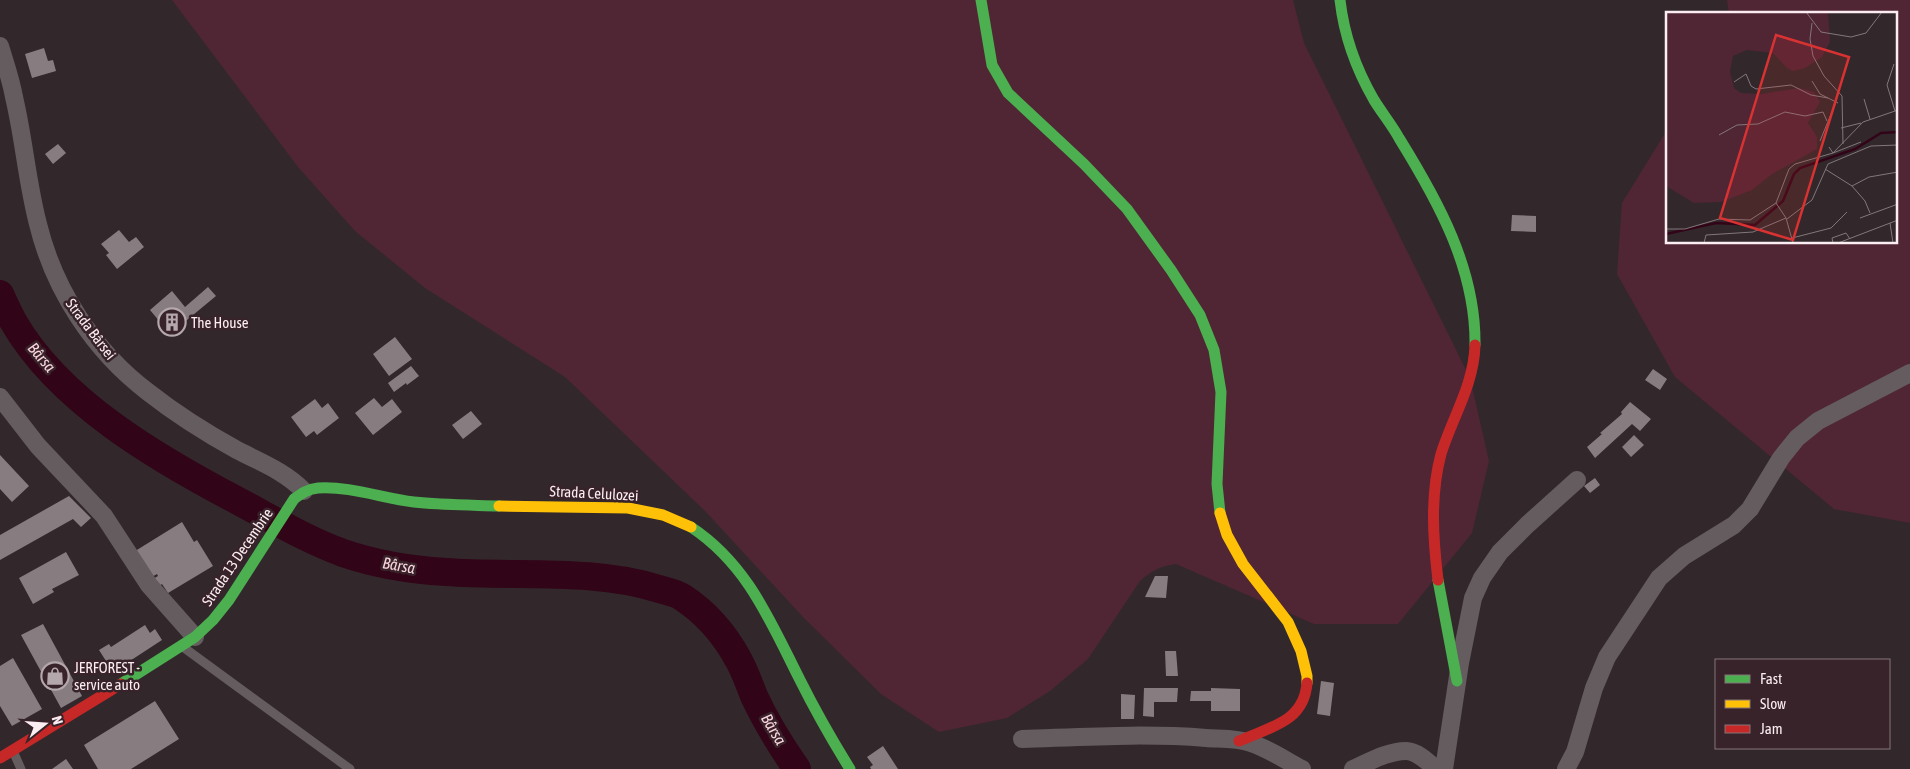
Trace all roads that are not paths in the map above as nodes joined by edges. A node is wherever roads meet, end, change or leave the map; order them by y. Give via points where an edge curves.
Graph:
1 (981, 0) edge
2 (1340, 0) edge
3 (0, 46) edge
4 (1910, 372) edge
5 (0, 397) edge
6 (1578, 480) dead end
7 (299, 495) junction
8 (189, 642) junction
9 (1457, 681) junction
10 (1022, 739) dead end
11 (1239, 741) junction
12 (13, 750) junction
13 (0, 758) edge
14 (21, 769) edge
15 (350, 769) edge
16 (850, 769) edge
17 (1302, 769) edge
18 (1353, 769) edge
19 (1436, 769) edge
20 (1444, 769) edge
21 (1566, 769) edge

1 - 11 street via 992,65 1008,92 1127,208 1200,314 1214,350 1222,392 1216,484 1220,516 1243,564 1288,622 1301,651 1307,676 1301,707 1290,719
2 - 9 street via 1351,50 1370,94 1440,210 1463,264 1470,294 1474,356 1464,396 1445,438 1437,474 1434,516 1440,597
3 - 7 street, Strada Bârsei via 14,97 38,226 67,300 120,367 154,396 205,432 282,472
4 - 21 street via 1818,421 1797,438 1750,509 1734,525 1684,556 1659,578 1608,657
5 - 8 street via 38,446 104,516
6 - 9 street via 1527,524 1500,552 1482,578 1474,598
7 - 8 street, Strada 13 Decembrie via 229,600
7 - 16 street, Strada Celulozei via 316,488 332,488 398,500 448,504 619,507 641,509 688,526 731,560 750,587
8 - 12 street, Strada 13 Decembrie
8 - 15 lane
9 - 20 street
10 - 11 street via 1139,735
11 - 17 street via 1250,742 1275,753
12 - 13 street, Strada 13 Decembrie
12 - 14 lane
18 - 19 street via 1407,751 1420,756

